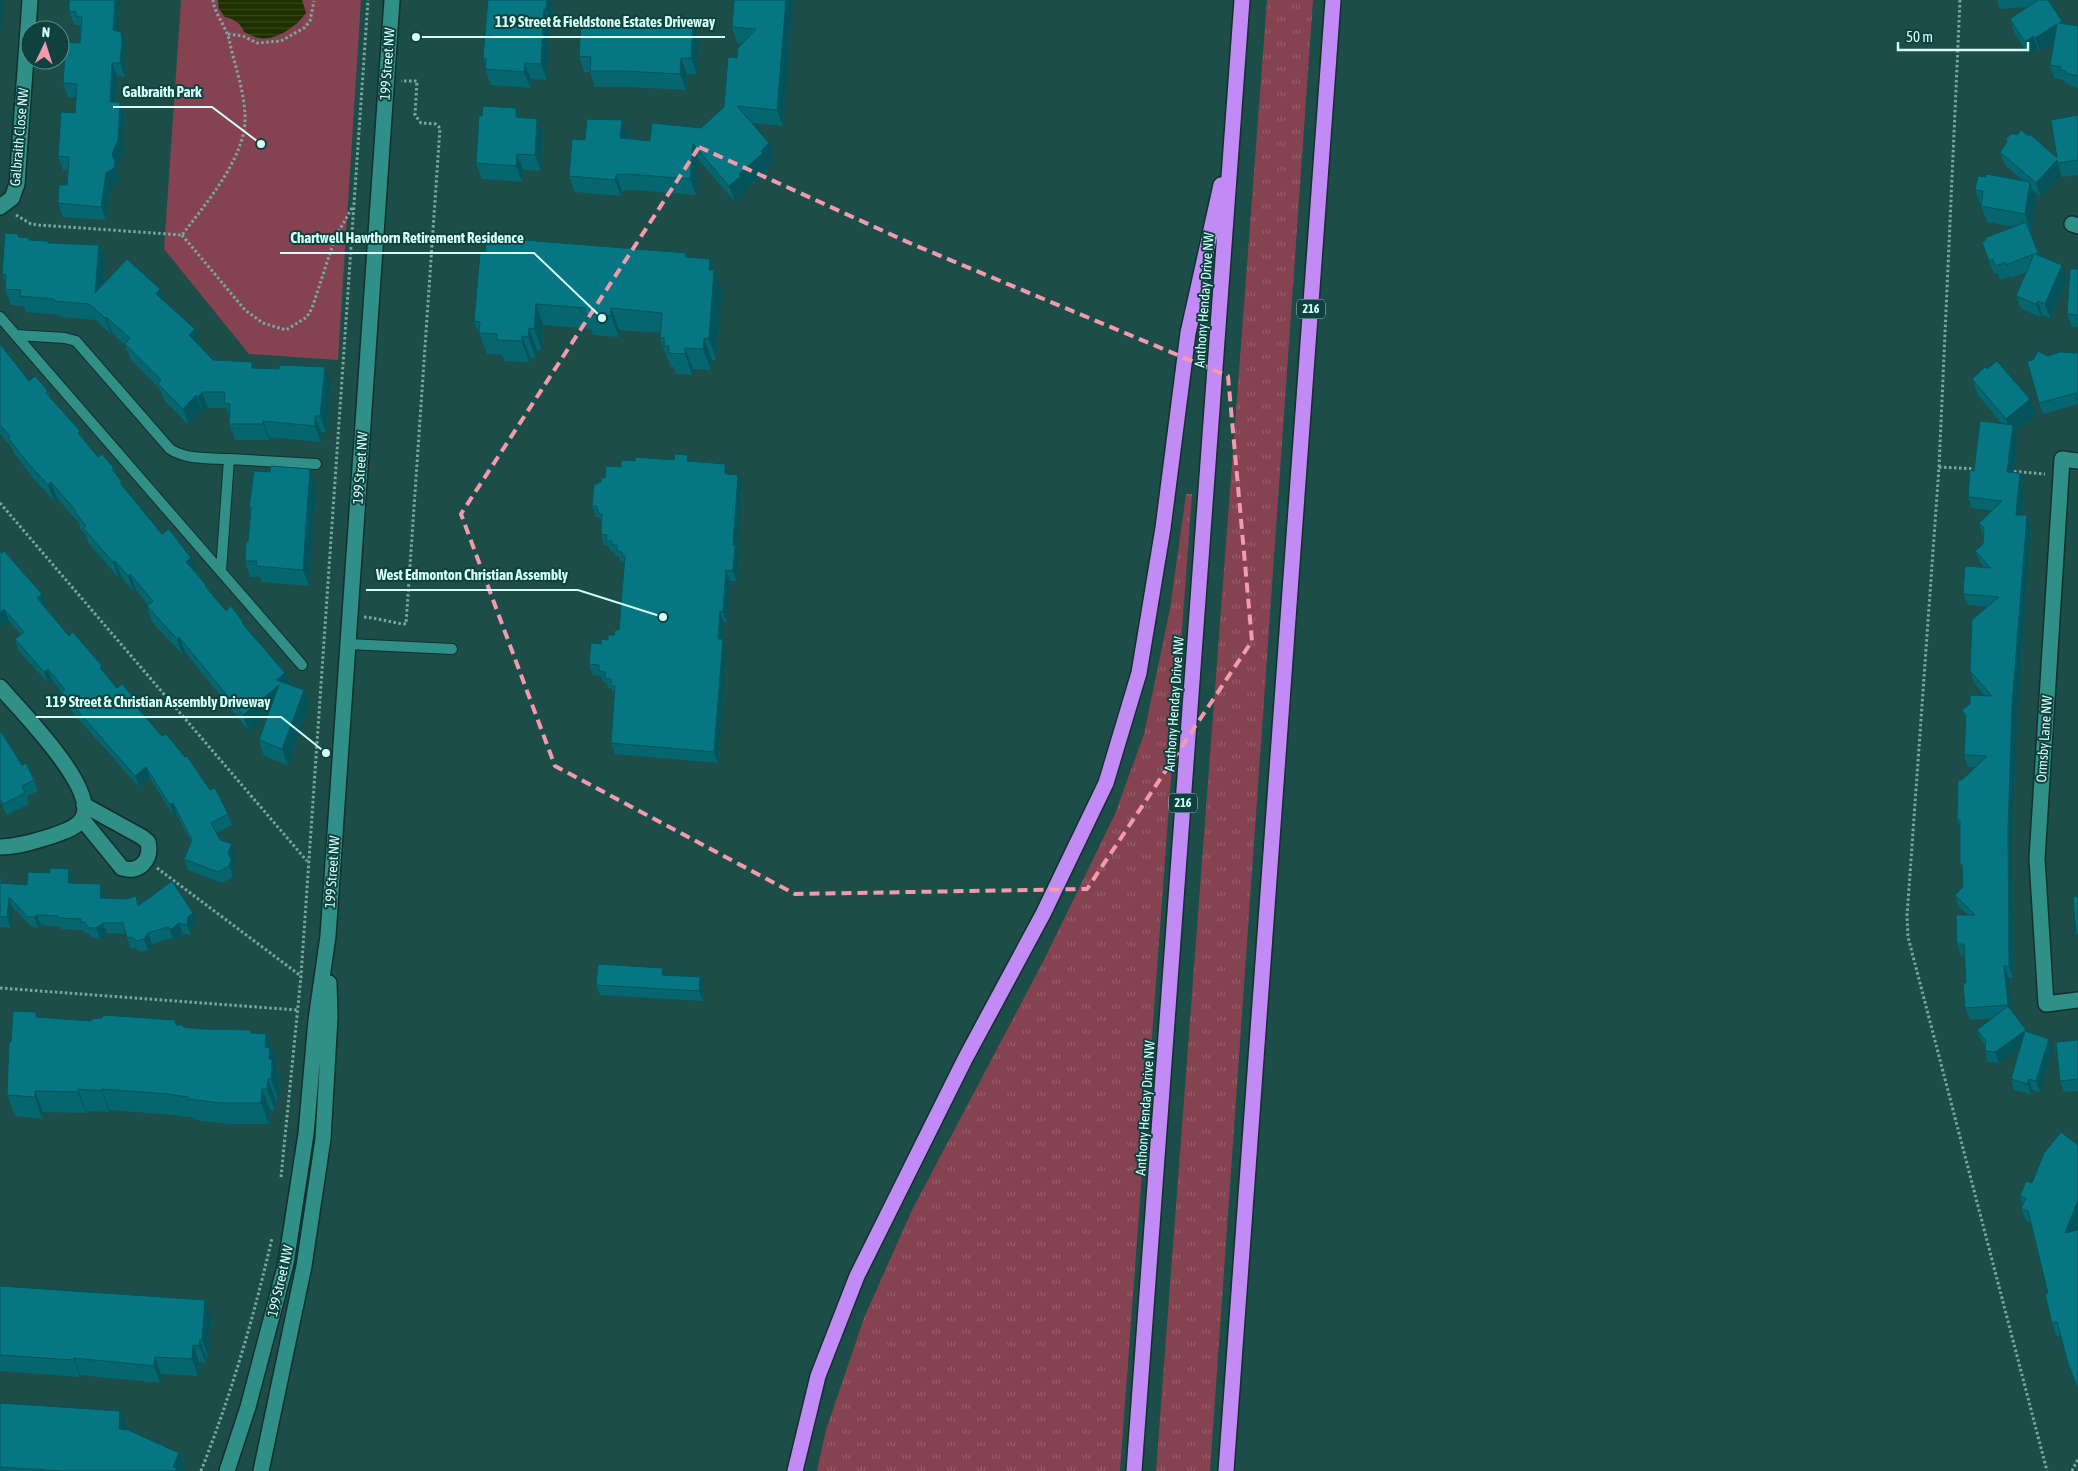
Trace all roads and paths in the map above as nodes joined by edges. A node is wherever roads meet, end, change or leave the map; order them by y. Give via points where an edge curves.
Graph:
1 (30, 0) edge
2 (213, 0) edge
3 (368, 0) edge
4 (392, 0) edge
5 (1242, 0) edge
6 (1333, 0) edge
7 (1960, 0) edge
8 (314, 1) edge
9 (228, 34) junction
10 (415, 115) dead end
11 (1232, 135) junction
12 (354, 204) junction
13 (2, 206) edge
14 (182, 235) junction
15 (0, 317) edge
16 (16, 335) junction
17 (229, 459) junction
18 (2078, 460) edge
19 (316, 464) dead end
20 (1939, 467) junction
21 (1986, 470) edge
22 (2004, 471) edge
23 (2061, 475) junction
24 (0, 503) edge
25 (221, 571) junction
26 (326, 614) junction
27 (350, 615) junction
28 (348, 644) junction
29 (452, 649) dead end
30 (302, 665) dead end
31 (0, 687) edge
32 (83, 812) junction
33 (0, 847) edge
34 (146, 860) junction
35 (308, 862) junction
36 (328, 936) junction
37 (301, 976) junction
38 (0, 988) edge
39 (2078, 1000) edge
40 (297, 1010) junction
41 (281, 1182) dead end
42 (272, 1237) dead end
43 (2077, 1461) edge
44 (201, 1471) edge
45 (227, 1471) edge
46 (261, 1471) edge
47 (795, 1471) edge
48 (1134, 1471) edge
49 (1226, 1471) edge
50 (2047, 1471) edge
51 (2072, 1471) edge

1 - 13 main road, Galbraith Close NW via 17,184 12,198
2 - 9 path via 214,9
3 - 12 path
4 - 27 main road, 199 Street NW
5 - 11 highway, Anthony Henday Drive NW / 216
6 - 49 highway, 216
7 - 20 path
8 - 9 path via 310,21 281,41 257,43 244,36
9 - 14 path via 244,106 243,135 226,174
10 - 27 path via 421,123 436,124 440,128 406,624
11 - 47 highway via 1188,333 1163,528 1139,673 1109,774 1043,914 965,1059 857,1276 818,1376
11 - 48 highway, Anthony Henday Drive NW / 216
12 - 14 path via 335,238 312,308 307,317 286,330 263,323 245,310
12 - 26 path
13 - 14 path via 22,220 40,225
15 - 16 lane
16 - 17 lane via 76,341 170,449 178,455
16 - 25 lane
17 - 19 lane
17 - 25 lane
18 - 23 main road via 2062,460
20 - 21 path
20 - 50 path via 1908,937
22 - 23 path
23 - 39 main road, Ormsby Lane NW via 2037,859 2046,1004
24 - 35 path
25 - 30 lane
26 - 27 path
26 - 35 path
27 - 28 main road, 199 Street NW
28 - 29 lane
28 - 36 main road, 199 Street NW
31 - 32 main road via 69,769 82,794
32 - 33 main road via 75,827 26,844
32 - 34 main road via 142,837 149,847
32 - 34 main road via 122,868 134,870
34 - 37 path
35 - 37 path
36 - 45 main road, 199 Street NW via 316,1020 306,1134 286,1263 248,1407
36 - 46 main road, 199 Street NW via 330,1018 323,1139 304,1266
37 - 40 path
38 - 40 path
40 - 41 path
42 - 44 path via 223,1416
43 - 51 path

